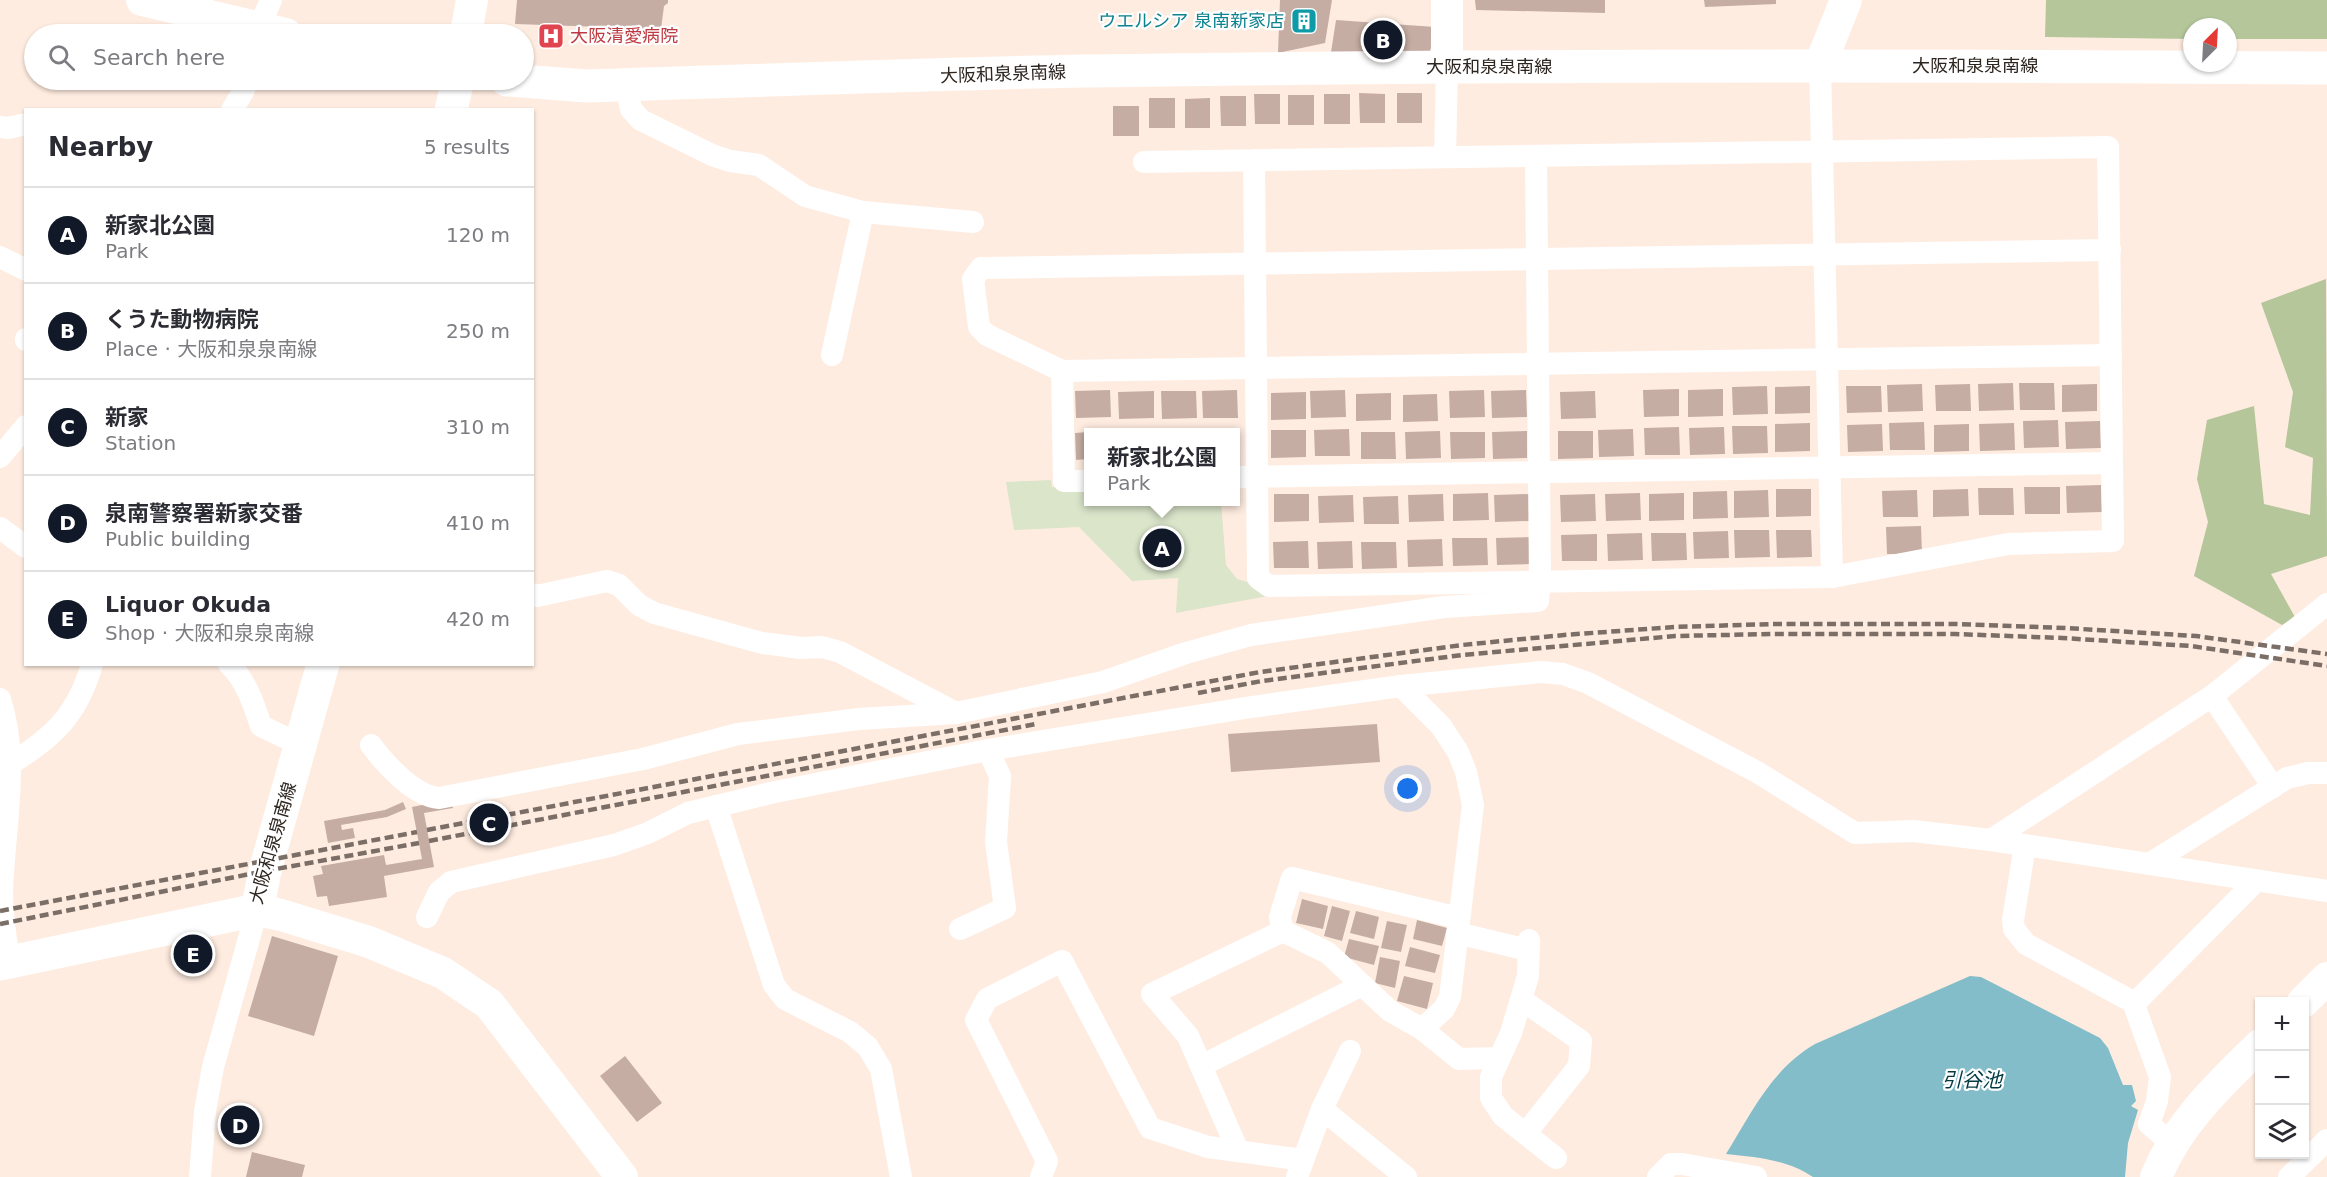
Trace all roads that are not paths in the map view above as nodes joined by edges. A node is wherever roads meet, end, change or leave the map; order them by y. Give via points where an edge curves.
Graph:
1 (142, 0) edge
2 (271, 0) edge
3 (472, 0) edge
4 (1447, 0) edge
5 (1846, 0) edge
6 (235, 24) edge
7 (267, 24) edge
8 (468, 24) edge
9 (1821, 65) junction
10 (1447, 67) junction
11 (2327, 68) edge
12 (534, 82) edge
13 (626, 85) junction
14 (244, 90) edge
15 (456, 90) edge
16 (233, 108) edge
17 (451, 108) edge
18 (24, 124) edge
19 (1, 129) edge
20 (1822, 152) junction
21 (1536, 156) junction
22 (1445, 157) junction
23 (1254, 160) junction
24 (1144, 162) dead end
25 (863, 212) junction
26 (973, 222) dead end
27 (2110, 250) junction
28 (1825, 254) junction
29 (1537, 259) junction
30 (1255, 264) junction
31 (832, 355) dead end
32 (2111, 355) junction
33 (1827, 360) junction
34 (1538, 365) junction
35 (1256, 369) junction
36 (1062, 371) junction
37 (24, 428) edge
38 (0, 457) edge
39 (2112, 464) junction
40 (1829, 468) junction
41 (1539, 472) junction
42 (1246, 476) edge
43 (1084, 481) edge
44 (0, 528) edge
45 (24, 546) edge
46 (1832, 577) junction
47 (1540, 581) junction
48 (534, 595) edge
49 (2327, 604) edge
50 (91, 666) edge
51 (231, 666) edge
52 (322, 666) edge
53 (1401, 687) junction
54 (2212, 696) junction
55 (0, 699) edge
56 (956, 712) junction
57 (301, 745) junction
58 (371, 745) dead end
59 (988, 750) junction
60 (10, 764) junction
61 (2327, 773) edge
62 (2273, 787) junction
63 (716, 806) junction
64 (1990, 840) junction
65 (2025, 845) junction
66 (2149, 864) junction
67 (2256, 881) junction
68 (2327, 891) edge
69 (257, 910) junction
70 (427, 917) dead end
71 (1458, 926) junction
72 (960, 928) dead end
73 (1283, 931) junction
74 (4, 963) edge
75 (2327, 978) edge
76 (1362, 985) junction
77 (2308, 997) edge
78 (1522, 1000) junction
79 (2134, 1004) junction
80 (1422, 1029) junction
81 (2255, 1049) edge
82 (1350, 1051) dead end
83 (1498, 1058) junction
84 (1201, 1066) junction
85 (1322, 1109) junction
86 (1526, 1134) junction
87 (2327, 1140) edge
88 (2172, 1144) junction
89 (1238, 1151) junction
90 (1556, 1158) dead end
91 (1300, 1169) edge
92 (200, 1177) edge
93 (622, 1177) edge
94 (901, 1177) edge
95 (1041, 1177) edge
96 (1406, 1177) edge
97 (1658, 1177) edge
98 (1756, 1177) edge
99 (2156, 1177) edge
100 (2289, 1177) edge

1 - 6 street
2 - 7 street
3 - 8 street
4 - 10 street
5 - 9 street
9 - 10 main road, 大阪和泉泉南線
9 - 11 main road, 大阪和泉泉南線
9 - 20 street
10 - 13 main road, 大阪和泉泉南線 via 1080,71
10 - 22 street
12 - 13 main road, 大阪和泉泉南線
13 - 25 street via 631,109 641,120 712,155 759,165 805,196
14 - 16 street
15 - 17 main road
18 - 19 street
20 - 21 street
20 - 27 street via 2108,147
20 - 28 street
21 - 22 street
21 - 29 street
22 - 23 street
23 - 24 street
23 - 30 street
25 - 26 street
25 - 31 street
27 - 28 street
27 - 32 street
28 - 29 street
28 - 33 street
29 - 30 street
29 - 34 street
30 - 35 street
30 - 36 street via 981,268 973,279 979,327 987,335
32 - 33 street
32 - 39 street
33 - 34 street
33 - 40 street
34 - 35 street
34 - 41 street
35 - 36 street
35 - 42 street
36 - 43 street via 1064,481
37 - 38 street
39 - 40 street
39 - 46 street via 2113,541 2008,544
40 - 41 street
40 - 46 street
41 - 42 street
41 - 47 street
42 - 47 street via 1258,578 1269,585
44 - 45 street
46 - 47 street
47 - 56 street via 1538,601 1444,607 1251,635 1103,682
48 - 56 street via 608,580 654,613 762,643 840,652
49 - 54 street
50 - 60 street via 74,709 60,727
51 - 57 street via 244,684 261,726
52 - 57 main road, 大阪和泉泉南線
53 - 59 street
53 - 64 street via 1541,672 1563,674 1588,683 1757,772 1855,833 1913,831
53 - 71 street via 1441,726 1466,772 1473,805
54 - 62 street
54 - 64 street
55 - 60 street via 7,720
56 - 58 street via 738,734 643,759 439,798 417,791
57 - 69 main road, 大阪和泉泉南線
59 - 63 street
59 - 72 street via 1000,776 996,842 1005,908
60 - 74 street via 2,894
61 - 62 street via 2287,778
62 - 66 street
63 - 70 street via 688,813 614,845 451,882 439,892
63 - 94 street via 774,985 785,999 850,1032 868,1047 881,1069
64 - 65 street
65 - 66 street
65 - 79 street via 2014,929 2026,944
66 - 67 street
67 - 68 street
67 - 79 street
69 - 74 main road, 大阪和泉泉南線
69 - 92 street via 213,1067
69 - 93 street via 369,942 443,973 489,1004
71 - 73 street via 1292,878 1280,917
71 - 78 street via 1528,945 1528,976
71 - 80 street via 1450,997 1444,1009
73 - 76 street via 1328,952
73 - 84 street via 1152,994 1188,1036
75 - 77 street
76 - 80 street via 1390,1011
76 - 84 street
78 - 83 street
78 - 86 street via 1581,1041 1579,1066
79 - 88 street via 2160,1077 2157,1101 2148,1124
80 - 83 street via 1459,1059
81 - 88 street via 2206,1099
82 - 85 street
83 - 86 street via 1491,1077 1491,1098 1503,1116
84 - 89 street
85 - 91 street
85 - 96 street
86 - 90 street
87 - 100 street
88 - 99 street
89 - 91 street
89 - 95 street via 1208,1147 1150,1128 1062,961 987,999 976,1020 1047,1161
97 - 98 street via 1671,1164

